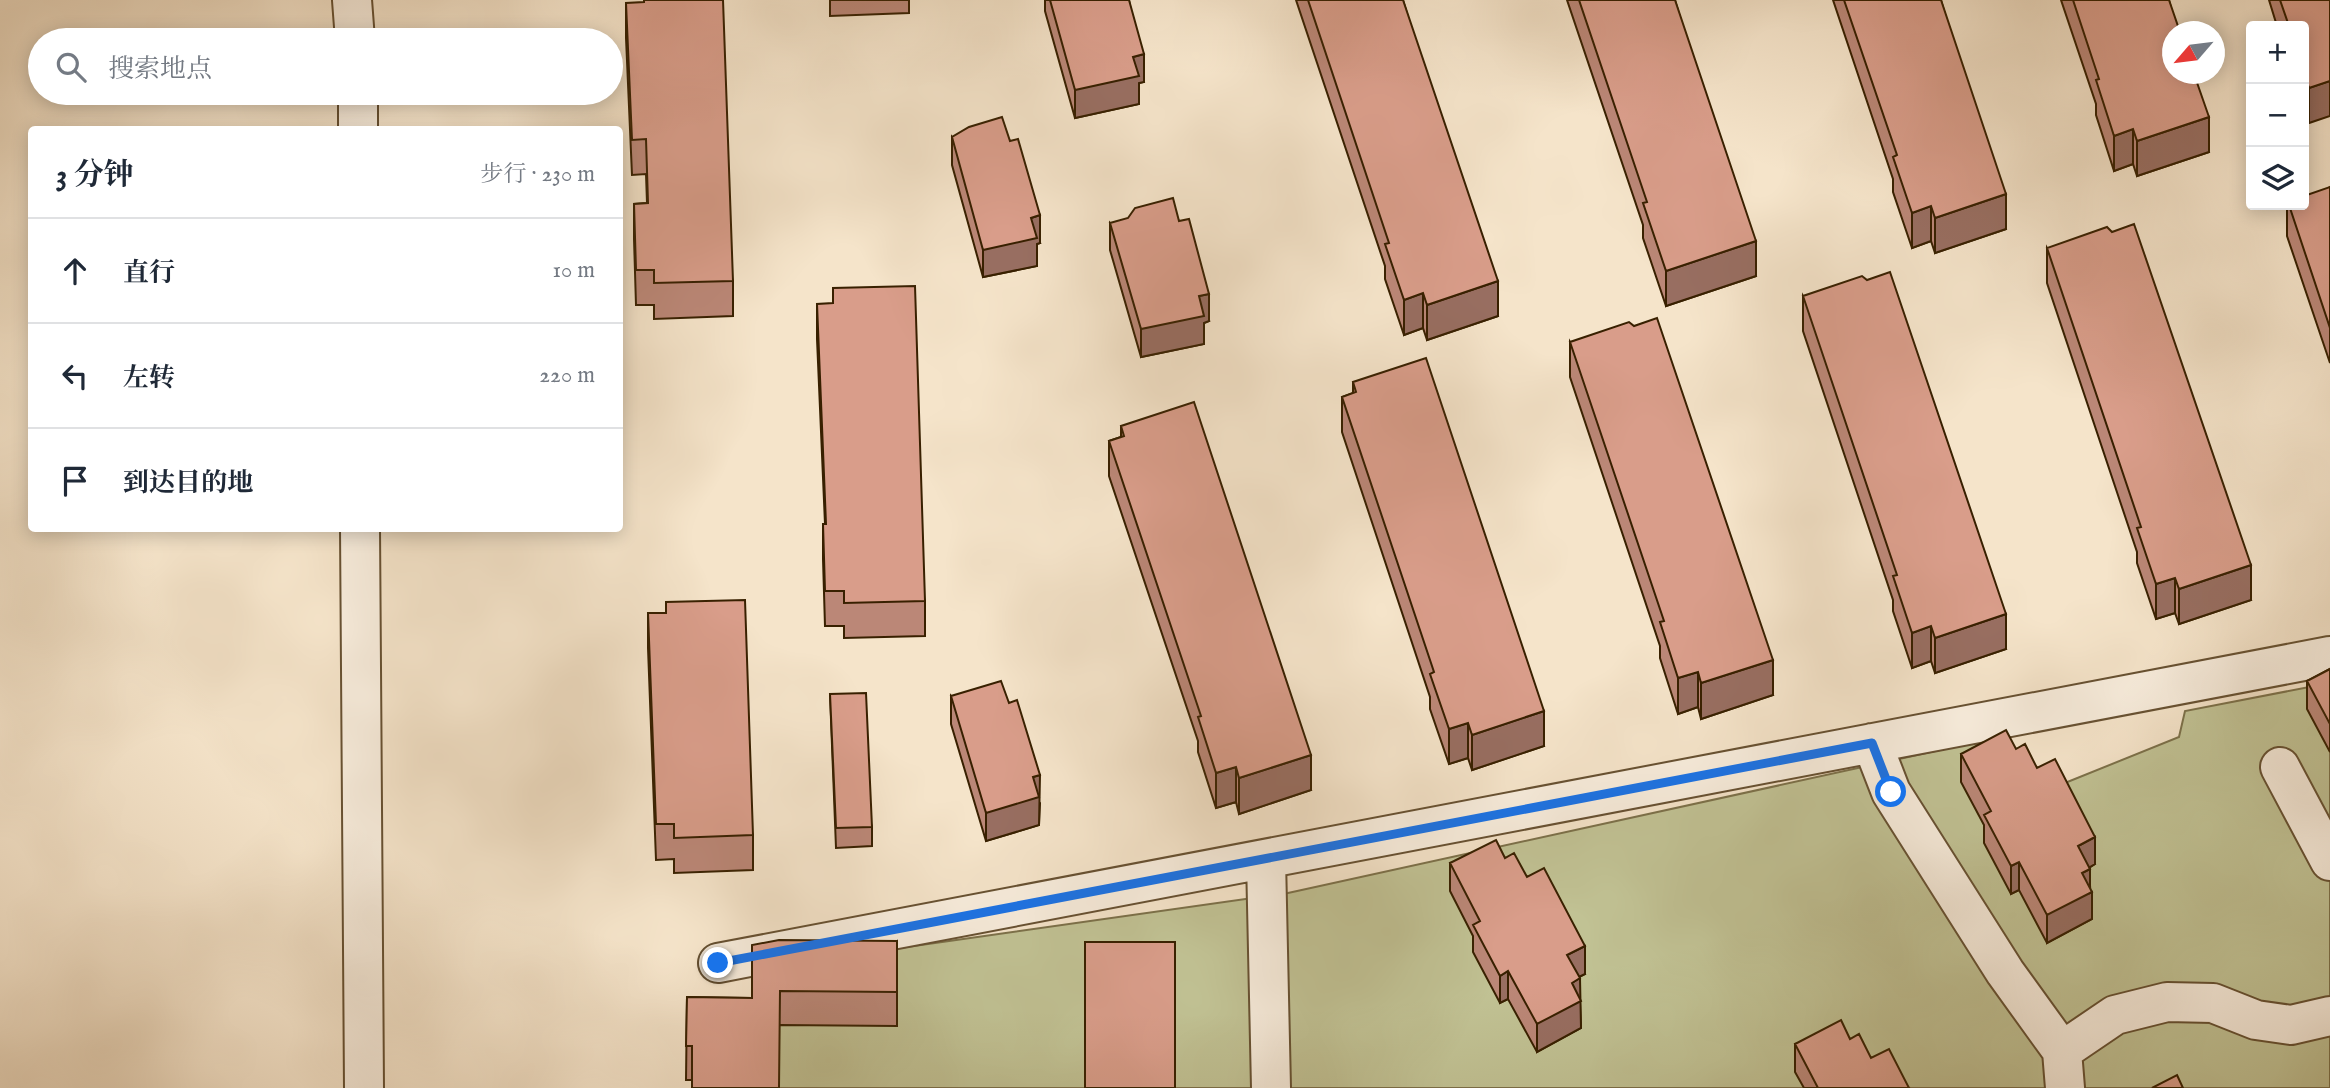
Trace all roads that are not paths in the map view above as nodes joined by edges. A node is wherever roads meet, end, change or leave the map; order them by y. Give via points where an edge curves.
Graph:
1 (352, 0) edge
2 (354, 28) edge
3 (358, 105) edge
4 (358, 126) edge
5 (360, 532) edge
6 (2330, 656) edge
7 (1872, 743) junction
8 (2280, 767) dead end
9 (1266, 859) junction
10 (2330, 861) edge
11 (718, 963) dead end
12 (2330, 1016) edge
13 (2064, 1070) edge
14 (363, 1088) edge
15 (1270, 1088) edge

1 - 2 street
3 - 4 street
5 - 14 street
6 - 7 street
7 - 9 street
7 - 13 street via 1891,792
8 - 10 street
9 - 11 street
9 - 15 street
12 - 13 street via 2291,1025 2256,1020 2213,1003 2167,1002 2115,1015

